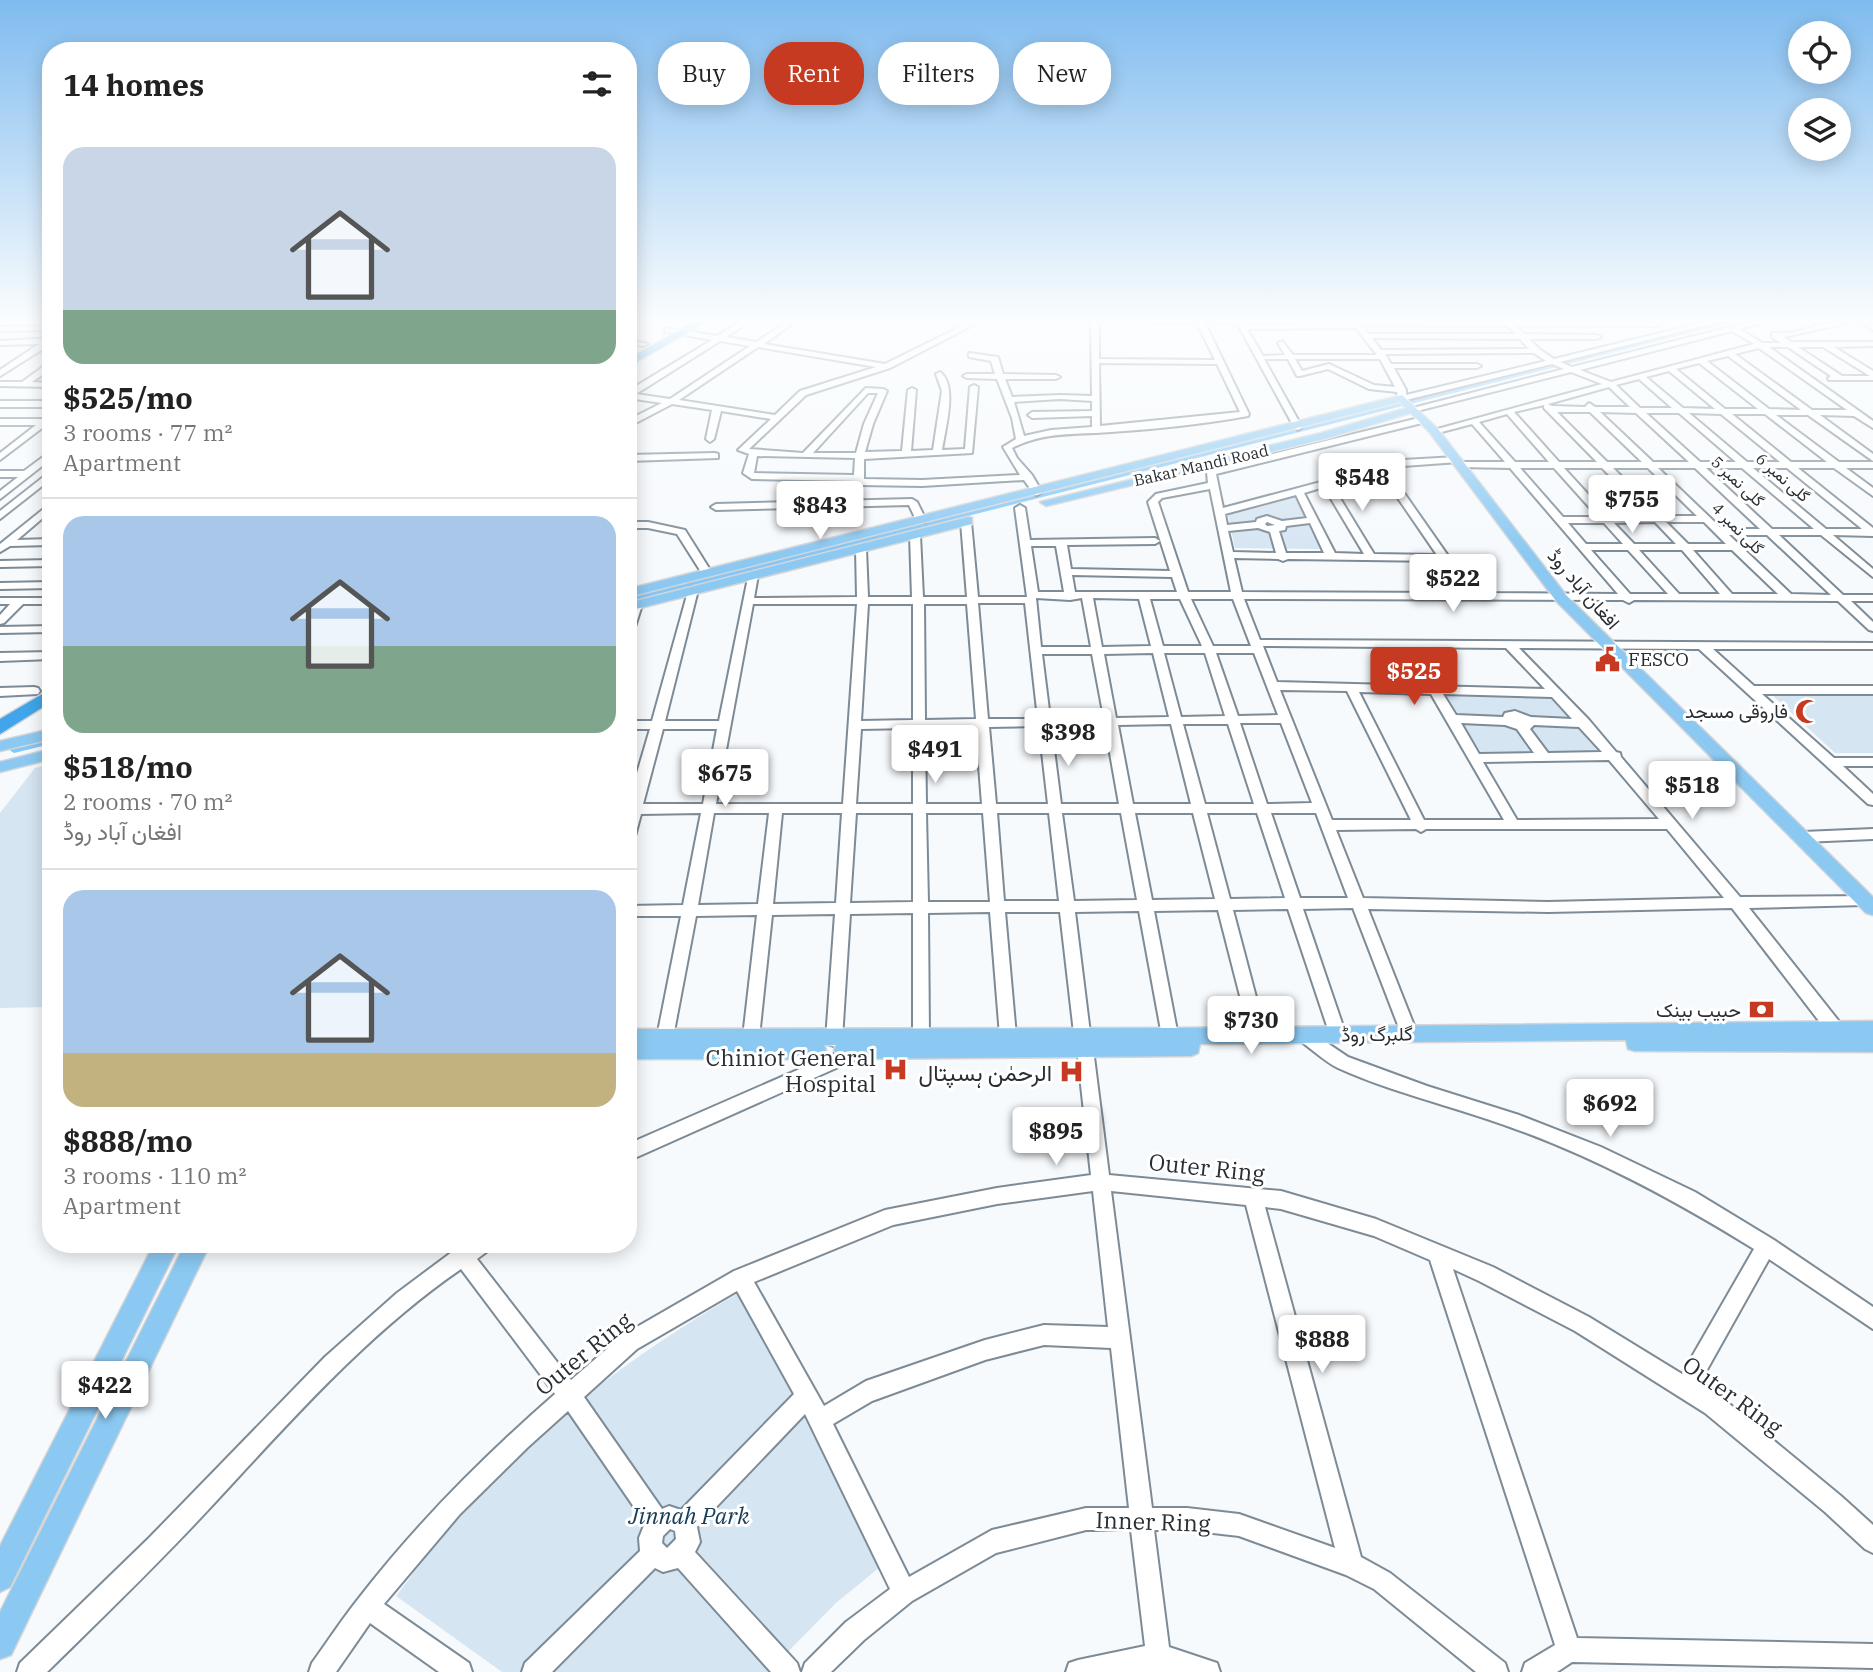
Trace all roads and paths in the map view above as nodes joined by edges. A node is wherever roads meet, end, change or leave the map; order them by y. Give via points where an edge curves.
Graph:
1 (643, 397) edge
2 (678, 397) edge
3 (798, 397) edge
4 (860, 397) edge
5 (880, 397) edge
6 (911, 397) edge
7 (945, 397) edge
8 (973, 397) edge
9 (1008, 397) edge
10 (1060, 397) edge
11 (1060, 397) edge
12 (1237, 397) edge
13 (1281, 397) edge
14 (1392, 397) edge
15 (1406, 397) edge
16 (1441, 397) edge
17 (1451, 397) edge
18 (1570, 397) edge
19 (1577, 397) edge
20 (1624, 397) edge
21 (1666, 397) edge
22 (1707, 397) edge
23 (1750, 397) edge
24 (1790, 397) edge
25 (1833, 397) edge
26 (1096, 399) joint
27 (1009, 400) junction
28 (672, 401) junction
29 (0, 404) edge
30 (42, 404) edge
31 (1546, 406) junction
32 (1413, 408) junction
33 (717, 409) junction
34 (1592, 409) junction
35 (1639, 411) junction
36 (1769, 411) junction
37 (1509, 412) junction
38 (1684, 412) junction
39 (1727, 412) junction
40 (1811, 412) junction
41 (1855, 412) junction
42 (1096, 413) junction
43 (1032, 415) dead end
44 (775, 417) junction
45 (637, 419) edge
46 (42, 421) edge
47 (1475, 422) junction
48 (1, 423) edge
49 (1873, 425) edge
50 (42, 426) edge
51 (1298, 427) junction
52 (1096, 430) junction
53 (710, 439) dead end
54 (1020, 439) junction
55 (906, 453) junction
56 (937, 453) junction
57 (860, 454) junction
58 (753, 455) junction
59 (806, 455) junction
60 (715, 456) dead end
61 (0, 457) edge
62 (637, 458) edge
63 (1873, 458) edge
64 (42, 462) edge
65 (1458, 463) junction
66 (1607, 465) junction
67 (1652, 465) junction
68 (1698, 465) junction
69 (1745, 465) junction
70 (1788, 465) junction
71 (1837, 465) junction
72 (1873, 465) edge
73 (1513, 466) junction
74 (1560, 466) junction
75 (1383, 470) junction
76 (0, 474) edge
77 (27, 474) junction
78 (42, 474) edge
79 (1211, 474) junction
80 (1029, 477) junction
81 (858, 478) junction
82 (42, 481) edge
83 (1327, 484) junction
84 (1037, 492) junction
85 (1299, 492) junction
86 (1873, 493) edge
87 (0, 496) edge
88 (1258, 503) junction
89 (42, 505) edge
90 (716, 507) dead end
91 (1020, 508) junction
92 (1221, 512) junction
93 (42, 513) edge
94 (0, 516) edge
95 (1608, 519) junction
96 (1656, 519) junction
97 (1706, 519) junction
98 (921, 520) junction
99 (1313, 520) junction
100 (1558, 520) junction
101 (965, 522) junction
102 (1264, 522) junction
103 (637, 525) edge
104 (1278, 527) junction
105 (1222, 529) junction
106 (1721, 532) junction
107 (1873, 532) edge
108 (870, 533) junction
109 (1770, 533) junction
110 (1823, 533) junction
111 (915, 535) junction
112 (1155, 541) dead end
113 (42, 542) edge
114 (881, 543) junction
115 (1024, 543) junction
116 (1061, 543) junction
117 (2, 544) edge
118 (1633, 546) junction
119 (1582, 547) junction
120 (1685, 547) junction
121 (1732, 547) junction
122 (862, 548) junction
123 (1228, 555) junction
124 (1371, 557) junction
125 (1283, 558) junction
126 (1332, 558) junction
127 (1444, 558) junction
128 (42, 563) edge
129 (0, 564) edge
130 (1066, 572) junction
131 (707, 573) junction
132 (1176, 573) junction
133 (1873, 574) edge
134 (752, 575) junction
135 (42, 584) edge
136 (0, 586) edge
137 (693, 590) junction
138 (637, 591) edge
139 (1237, 595) junction
140 (1087, 596) junction
141 (1184, 596) junction
142 (1070, 597) junction
143 (1144, 597) junction
144 (1787, 597) junction
145 (1031, 598) junction
146 (1472, 598) junction
147 (1562, 598) junction
148 (1729, 598) junction
149 (1840, 598) junction
150 (1873, 598) edge
151 (1678, 599) junction
152 (749, 600) junction
153 (863, 600) junction
154 (1629, 600) junction
155 (0, 601) edge
156 (20, 601) junction
157 (42, 601) edge
158 (918, 601) junction
159 (972, 601) junction
160 (637, 605) edge
161 (0, 621) edge
162 (1873, 628) edge
163 (42, 629) edge
164 (0, 630) edge
165 (1256, 646) junction
166 (1511, 646) junction
167 (1608, 646) junction
168 (1873, 646) edge
169 (1704, 647) junction
170 (1209, 649) junction
171 (1158, 650) junction
172 (1037, 651) junction
173 (1100, 651) junction
174 (42, 655) edge
175 (0, 657) edge
176 (1273, 686) junction
177 (1352, 689) junction
178 (1434, 690) junction
179 (1752, 690) junction
180 (1873, 690) edge
181 (0, 692) edge
182 (42, 692) edge
183 (1498, 692) junction
184 (1557, 693) junction
185 (0, 713) edge
186 (1512, 718) junction
187 (1286, 719) junction
188 (1454, 719) junction
189 (1232, 720) junction
190 (1177, 721) junction
191 (1045, 722) junction
192 (1113, 722) junction
193 (982, 723) junction
194 (1585, 723) junction
195 (854, 724) junction
196 (917, 724) junction
197 (1525, 724) junction
198 (637, 725) edge
199 (657, 725) junction
200 (724, 725) junction
201 (0, 728) edge
202 (42, 736) edge
203 (0, 746) edge
204 (42, 756) edge
205 (1615, 756) junction
206 (1544, 757) junction
207 (1476, 758) junction
208 (1831, 762) junction
209 (1873, 762) edge
210 (0, 766) edge
211 (637, 792) edge
212 (1873, 801) edge
213 (918, 808) junction
214 (989, 808) junction
215 (1056, 808) junction
216 (1129, 808) junction
217 (1199, 808) junction
218 (1262, 808) junction
219 (1322, 808) junction
220 (637, 809) edge
221 (708, 809) junction
222 (776, 809) junction
223 (849, 809) junction
224 (1513, 824) junction
225 (1671, 824) junction
226 (1328, 825) junction
227 (1421, 827) junction
228 (1873, 834) edge
229 (1803, 837) junction
230 (1737, 901) junction
231 (1358, 903) junction
232 (1869, 904) edge
233 (1224, 906) junction
234 (1295, 906) junction
235 (1068, 907) junction
236 (1147, 907) junction
237 (997, 908) junction
238 (843, 909) junction
239 (920, 909) junction
240 (766, 910) junction
241 (637, 911) edge
242 (689, 911) junction
243 (1835, 1029) junction
244 (1409, 1033) junction
245 (1170, 1035) junction
246 (1258, 1035) junction
247 (1008, 1036) junction
248 (637, 1037) edge
249 (664, 1037) junction
250 (751, 1037) junction
251 (921, 1037) junction
252 (882, 1038) junction
253 (1322, 1038) junction
254 (834, 1039) junction
255 (1869, 1040) edge
256 (1083, 1041) junction
257 (637, 1050) edge
258 (859, 1050) junction
259 (637, 1149) edge
260 (1101, 1182) junction
261 (1253, 1196) junction
262 (1766, 1247) junction
263 (162, 1253) edge
264 (194, 1253) edge
265 (468, 1253) edge
266 (474, 1253) edge
267 (1438, 1255) junction
268 (741, 1278) junction
269 (1873, 1319) edge
270 (1119, 1338) junction
271 (1685, 1388) junction
272 (569, 1394) junction
273 (807, 1396) junction
274 (820, 1420) junction
275 (1141, 1518) junction
276 (658, 1523) junction
277 (685, 1523) junction
278 (1873, 1541) edge
279 (653, 1554) junction
280 (681, 1554) junction
281 (1351, 1564) junction
282 (0, 1577) edge
283 (904, 1593) junction
284 (367, 1606) junction
285 (0, 1644) edge
286 (1569, 1650) junction
287 (1873, 1656) edge
288 (1159, 1664) edge
289 (29, 1672) edge
290 (321, 1672) edge
291 (460, 1672) edge
292 (534, 1672) edge
293 (788, 1672) edge
294 (814, 1672) edge
295 (1078, 1672) edge
296 (1208, 1672) edge
297 (1496, 1672) edge
298 (1534, 1672) edge

1 - 28 street
2 - 28 street
3 - 44 street
4 - 59 street
5 - 57 street
6 - 55 street
7 - 56 street
8 - 56 street via 969,451
9 - 27 street
10 - 26 street
11 - 27 street
12 - 52 street via 1245,414
13 - 51 street
14 - 32 street
15 - 32 street
16 - 32 street, Bakar Mandi Road
17 - 32 street, Bakar Mandi Road
18 - 31 street
19 - 34 street, گلی نمبر 4
20 - 35 street, گلی نمبر 5
21 - 38 street, گلی نمبر 6
22 - 39 street
23 - 36 street
24 - 40 street
25 - 41 street
26 - 42 street
27 - 54 street
28 - 33 street
28 - 45 street
29 - 30 street
31 - 34 street
31 - 37 street
31 - 66 street
32 - 47 street
32 - 51 main road, Bakar Mandi Road
32 - 65 main road, افغان آباد روڈ
32 - 79 street
32 - 79 main road, Bakar Mandi Road
33 - 44 street
33 - 53 street
34 - 35 street
34 - 67 street, گلی نمبر 4
35 - 38 street
35 - 68 street, گلی نمبر 5
36 - 39 street
36 - 40 street
36 - 71 street
37 - 47 street
37 - 74 street
38 - 39 street
38 - 69 street, گلی نمبر 6
39 - 70 street
40 - 41 street
40 - 63 street
41 - 49 street
42 - 43 street
42 - 52 street
44 - 58 street via 743,450
46 - 48 street
47 - 73 street
50 - 61 street
51 - 84 main road, Bakar Mandi Road
52 - 54 street
54 - 80 street via 1007,447
55 - 56 street
55 - 57 street
57 - 59 street
57 - 81 street
58 - 59 street
58 - 81 street via 748,474 752,476
60 - 62 street
64 - 77 street
65 - 73 street
65 - 75 street via 1415,461
65 - 147 main road, افغان آباد روڈ
66 - 67 street
66 - 74 street
66 - 96 street
67 - 68 street
67 - 97 street, گلی نمبر 4
68 - 69 street
68 - 109 street, گلی نمبر 5
69 - 70 street
69 - 110 street, گلی نمبر 6
70 - 71 street
70 - 107 street
71 - 72 street
71 - 86 street
73 - 74 street
73 - 100 street
74 - 95 street
75 - 83 street
75 - 127 street
76 - 77 street
77 - 78 street
77 - 87 street
79 - 91 main road, Bakar Mandi Road
79 - 92 street
79 - 132 street via 1153,502
80 - 81 street via 910,483 862,482
80 - 84 street
82 - 94 street
83 - 85 street
83 - 124 street
84 - 98 main road, Bakar Mandi Road
85 - 88 street
85 - 99 street
88 - 92 street
88 - 102 street
89 - 117 street
90 - 98 street via 912,502
91 - 101 main road, Bakar Mandi Road
91 - 115 street
92 - 105 street
93 - 117 street
95 - 96 street
95 - 100 street
95 - 118 street
96 - 97 street
96 - 120 street
97 - 106 street, گلی نمبر 4
98 - 108 main road, Bakar Mandi Road
99 - 104 street
99 - 126 street
100 - 119 street
101 - 111 main road, Bakar Mandi Road
101 - 159 street
102 - 104 street
102 - 105 street
103 - 131 street via 681,532
104 - 125 street
105 - 123 street
106 - 109 street
106 - 121 street, گلی نمبر 4
107 - 110 street
108 - 114 main road
108 - 131 main road, Bakar Mandi Road
109 - 110 street
109 - 149 street, گلی نمبر 5
110 - 133 street, گلی نمبر 6
111 - 114 main road, Bakar Mandi Road
111 - 158 street
112 - 116 street
113 - 117 street
114 - 122 main road, Bakar Mandi Road
115 - 116 street
115 - 145 street
116 - 130 street
118 - 119 street
118 - 120 street
118 - 151 street
119 - 154 street
120 - 121 street
120 - 148 street
121 - 144 street, گلی نمبر 4
122 - 134 main road, Bakar Mandi Road
122 - 153 street
123 - 125 street
123 - 139 street
124 - 126 street
124 - 127 street
125 - 126 street
127 - 146 street
128 - 129 street
130 - 132 street
130 - 142 street
131 - 138 main road, Bakar Mandi Road
132 - 141 street
134 - 137 main road, Bakar Mandi Road
134 - 152 street
135 - 136 street
137 - 160 main road, Bakar Mandi Road
137 - 199 street
139 - 141 street
139 - 146 street
139 - 165 street
140 - 142 street
140 - 143 street
140 - 173 street
141 - 143 street
141 - 170 street
142 - 145 street
143 - 171 street
144 - 148 street
144 - 149 street
145 - 159 street
145 - 172 street
146 - 147 street
147 - 154 street
147 - 167 main road, افغان آباد روڈ
148 - 151 street
149 - 150 street
149 - 162 street, گلی نمبر 5
151 - 154 street
152 - 153 street
152 - 200 street
153 - 158 street
153 - 195 street
155 - 156 street
156 - 157 street
156 - 161 street
158 - 159 street
158 - 196 street
159 - 193 street
163 - 164 street
165 - 166 street
165 - 170 street
165 - 176 street
166 - 167 street
166 - 184 street
167 - 169 street
167 - 229 main road, افغان آباد روڈ
168 - 169 street
169 - 179 street
170 - 171 street
170 - 189 street
171 - 173 street
171 - 190 street
172 - 173 street
172 - 191 street
173 - 192 street
174 - 175 street
176 - 177 street
176 - 187 street
177 - 178 street
177 - 227 street
178 - 183 street
178 - 188 street
179 - 180 street
179 - 208 street
181 - 182 street
182 - 185 highway
182 - 201 highway
183 - 184 street
183 - 186 street
184 - 194 street
186 - 188 street
186 - 197 street
187 - 189 street
187 - 219 street
188 - 207 street
189 - 190 street
189 - 218 street
190 - 192 street
190 - 217 street
191 - 192 street
191 - 193 street
191 - 215 street
192 - 216 street
193 - 196 street
193 - 214 street
194 - 197 street
194 - 205 street
195 - 196 street
195 - 223 street
196 - 213 street
197 - 206 street
198 - 199 street
199 - 200 street
199 - 211 street
200 - 221 street
202 - 203 main road
204 - 210 main road
205 - 206 street
205 - 225 street
206 - 207 street
207 - 224 street
208 - 209 street
208 - 212 street
213 - 214 street
213 - 223 street
213 - 239 street
214 - 215 street
214 - 237 street
215 - 216 street
215 - 235 street
216 - 217 street
216 - 236 street
217 - 218 street
217 - 233 street
218 - 219 street
218 - 234 street
219 - 226 street
220 - 221 street
221 - 222 street
221 - 242 street
222 - 223 street
222 - 240 street
223 - 238 street
224 - 225 street
224 - 227 street
225 - 230 street
226 - 227 street
226 - 231 street
228 - 229 street
229 - 232 main road, افغان آباد روڈ
230 - 231 street via 1548,907
230 - 232 street
230 - 243 street
231 - 234 street
231 - 244 street
233 - 234 street
233 - 236 street
233 - 246 street
234 - 253 street
235 - 236 street
235 - 237 street
235 - 256 street
236 - 245 street
237 - 239 street
237 - 247 street
238 - 239 street
238 - 240 street
238 - 254 street
239 - 251 street
240 - 242 street
240 - 250 street
241 - 242 street
242 - 249 street
243 - 244 main road, گلبرگ روڈ
243 - 255 main road, گلبرگ روڈ
244 - 253 main road, گلبرگ روڈ
245 - 246 main road, گلبرگ روڈ
245 - 256 main road, گلبرگ روڈ
246 - 253 main road, گلبرگ روڈ
247 - 251 main road, گلبرگ روڈ
247 - 256 main road, گلبرگ روڈ
248 - 249 main road, گلبرگ روڈ
249 - 250 main road, گلبرگ روڈ
250 - 254 main road, گلبرگ روڈ
251 - 252 main road, گلبرگ روڈ
252 - 254 main road, گلبرگ روڈ
252 - 258 street
253 - 255 main road, گلبرگ روڈ
253 - 256 main road, گلبرگ روڈ
253 - 262 street via 1342,1062 1595,1153 1688,1198
256 - 258 main road, گلبرگ روڈ
256 - 260 street
257 - 258 main road, گلبرگ روڈ
258 - 259 street
260 - 261 street, Outer Ring
260 - 268 street, Outer Ring via 892,1216
260 - 270 street
261 - 267 street, Outer Ring via 1376,1228
261 - 281 street
262 - 269 street
262 - 271 street
263 - 282 main road
264 - 285 main road
265 - 289 street via 308,1386 197,1506
266 - 272 street
267 - 271 street, Outer Ring via 1486,1274 1582,1324
267 - 286 street
268 - 272 street, Outer Ring via 630,1342
268 - 273 street
270 - 274 street via 1044,1335 985,1350 866,1392
270 - 275 street
271 - 278 street, Outer Ring via 1713,1405
272 - 276 street
272 - 284 street, Outer Ring via 452,1506
273 - 274 street
273 - 277 street
274 - 283 street
275 - 281 street, Inner Ring via 1239,1525
275 - 283 street, Inner Ring via 1086,1519 992,1542
275 - 288 street
276 - 277 street via 669,1517
276 - 279 street via 651,1535
277 - 280 street via 688,1542
279 - 280 street via 663,1560
279 - 292 street
280 - 293 street
281 - 297 street, Inner Ring via 1382,1581
283 - 294 street, Inner Ring via 855,1631
284 - 290 street, Outer Ring
284 - 291 street
286 - 287 street
286 - 298 street
288 - 295 street
288 - 296 street

